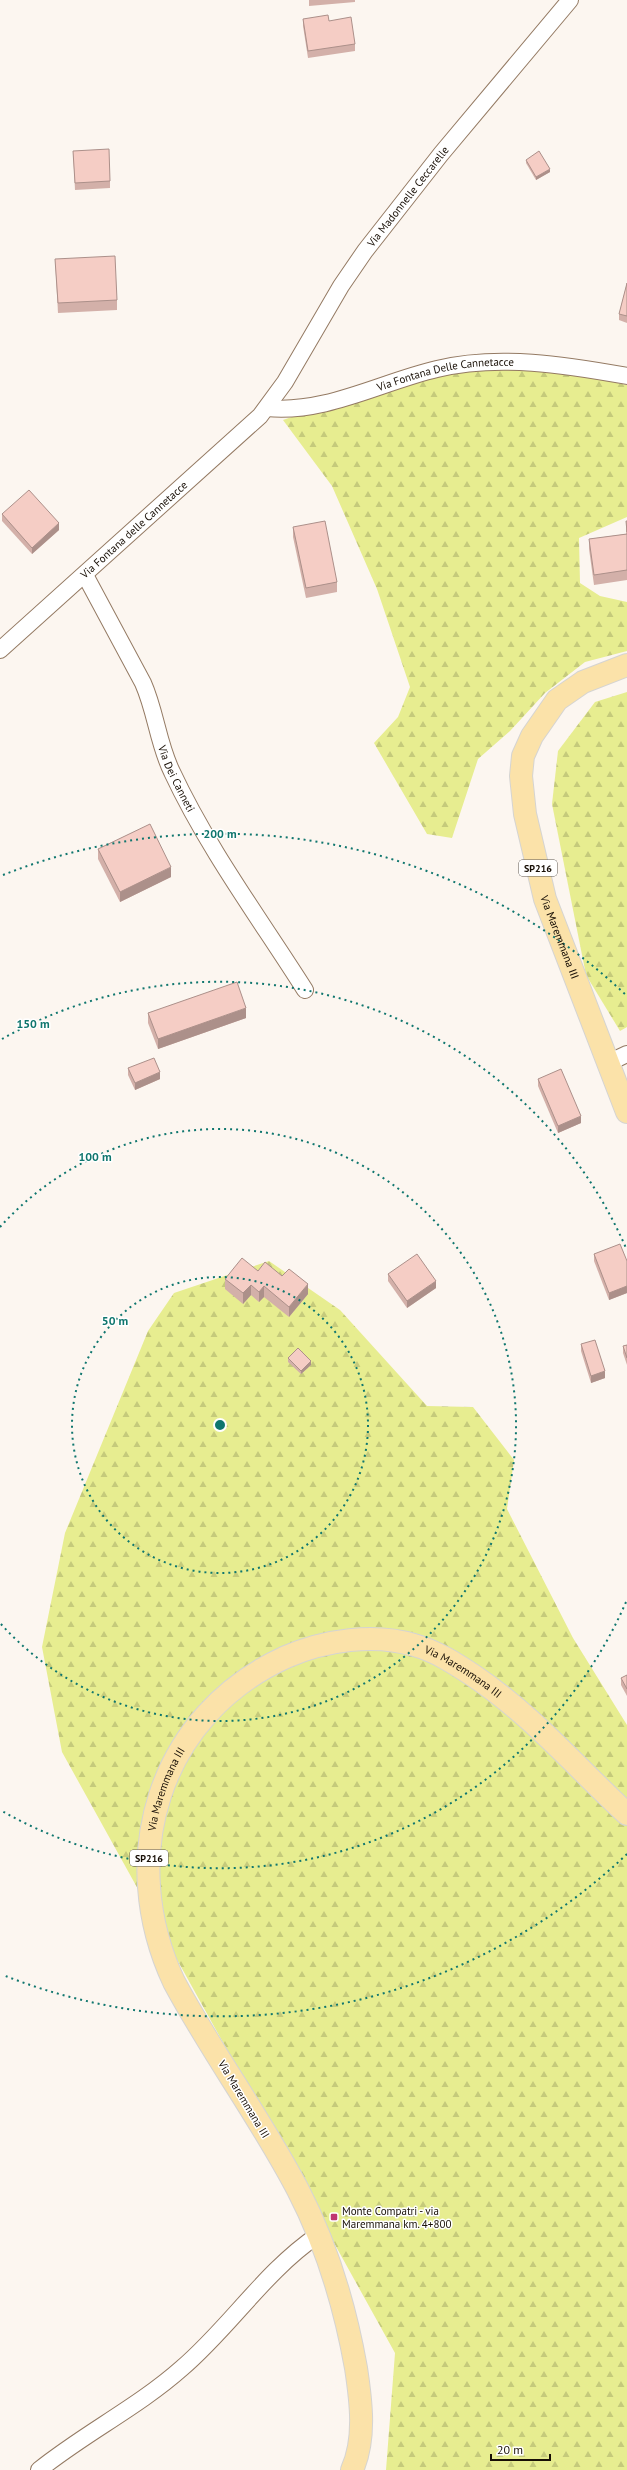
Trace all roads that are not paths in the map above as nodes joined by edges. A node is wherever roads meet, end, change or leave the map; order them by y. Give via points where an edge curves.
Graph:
1 (570, 0) edge
2 (627, 376) edge
3 (267, 408) junction
4 (85, 575) junction
5 (0, 650) edge
6 (627, 666) edge
7 (305, 990) dead end
8 (618, 1058) edge
9 (627, 1112) edge
10 (627, 1814) edge
11 (318, 2235) junction
12 (39, 2470) edge
13 (352, 2470) edge

1 - 3 street, Via Madonnelle Ceccarelle via 441,154 365,250
2 - 3 street, Via Fontana Delle Cannetacce via 517,362 478,362 437,369 310,407 287,410
3 - 4 street, Via Fontana delle Cannetacce via 239,438
4 - 5 street, Via Fontana delle Cannetacce
4 - 7 street, Via Dei Canneti via 151,701 164,754 176,781 205,833
6 - 8 main road, Via Maremmana III / SP216 via 588,679 557,700 532,736 522,766 525,814 545,899
8 - 9 main road, Via Maremmana III / SP216
10 - 11 main road, Via Maremmana III / SP216 via 517,1707 453,1662 428,1650 399,1642 370,1639 339,1642 300,1651 250,1677 226,1695 200,1721 174,1762 155,1813 148,1869 152,1917 161,1950 174,1982 298,2189
11 - 12 street via 286,2260 183,2368
11 - 13 main road, Via Maremmana III / SP216 via 343,2305 359,2389 360,2439

